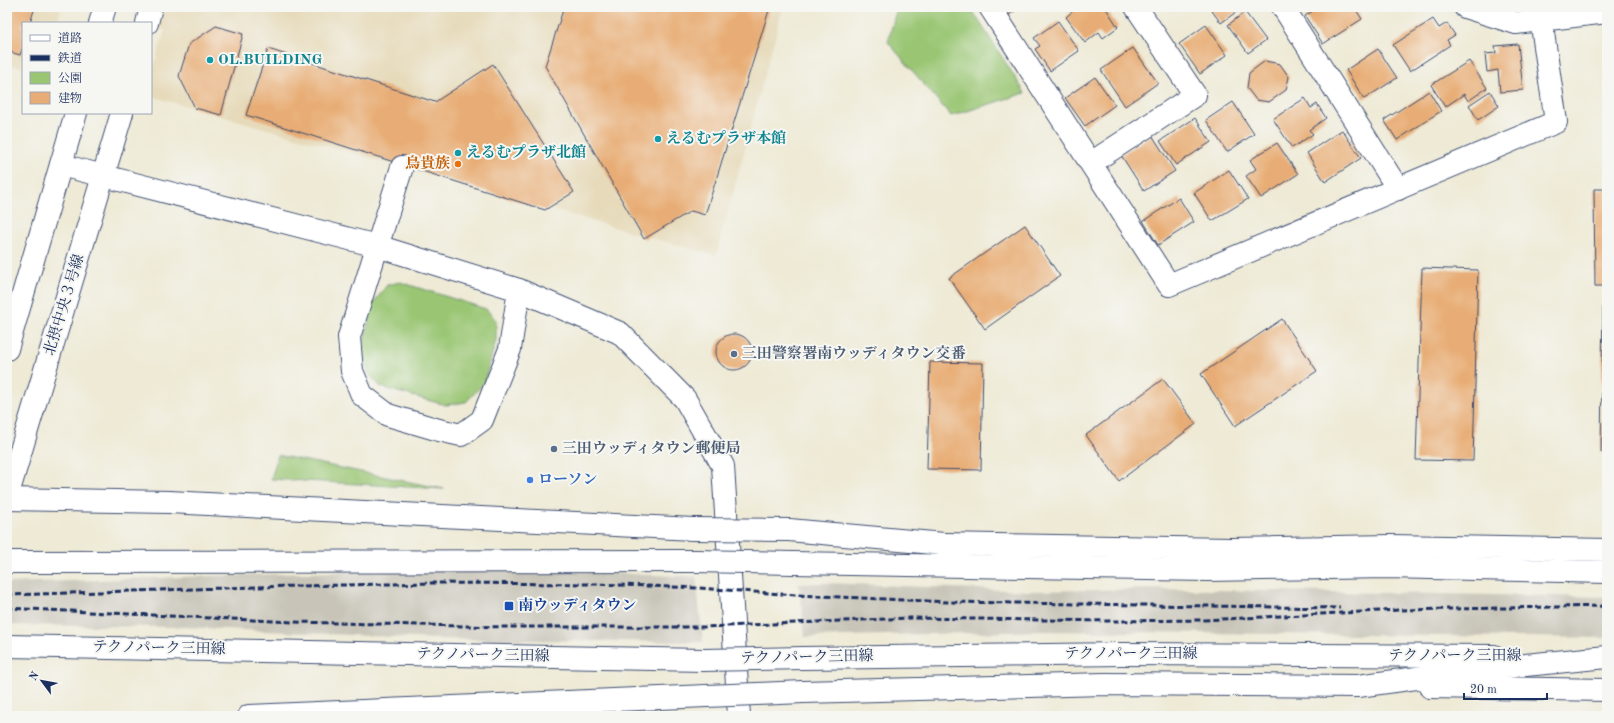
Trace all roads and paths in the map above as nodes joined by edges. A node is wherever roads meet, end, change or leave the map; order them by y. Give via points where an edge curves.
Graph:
1 (105, 7) edge
2 (151, 7) edge
3 (990, 7) edge
4 (1136, 7) edge
5 (1283, 7) edge
6 (1465, 7) edge
7 (1607, 12) edge
8 (1541, 13) edge
9 (100, 22) edge
10 (147, 22) edge
11 (76, 114) edge
12 (122, 114) edge
13 (1091, 164) junction
14 (61, 165) junction
15 (402, 167) dead end
16 (104, 176) junction
17 (1398, 189) junction
18 (377, 246) junction
19 (520, 290) junction
20 (7, 349) edge
21 (7, 498) edge
22 (941, 544) junction
23 (1607, 550) edge
24 (11, 562) edge
25 (1208, 570) junction
26 (1607, 572) edge
27 (7, 646) edge
28 (1607, 656) edge
29 (1358, 686) junction
30 (1607, 690) edge
31 (249, 716) edge
32 (739, 716) edge

1 - 9 main road
2 - 10 main road
3 - 13 main road
4 - 13 main road via 1195,95
5 - 17 main road
6 - 8 main road via 1516,23
7 - 8 main road
8 - 17 main road via 1556,122
11 - 14 main road
12 - 16 main road, 北摂中央３号線
13 - 17 main road via 1169,285
14 - 16 main road
14 - 20 main road
15 - 18 main road
16 - 18 main road
16 - 21 main road, 北摂中央３号線
18 - 19 main road
18 - 19 main road via 349,337 352,371 362,395 396,417 461,435 482,420 510,349
19 - 32 main road via 620,333 685,399 723,466
21 - 22 main road, bridge via 169,502 693,529 789,530
22 - 23 main road via 1231,550 1392,546
22 - 25 main road
24 - 25 main road, bridge via 696,561
25 - 26 main road via 1387,567
27 - 28 main road, テクノパーク三田線, bridge via 703,660 1122,654
28 - 29 main road
29 - 30 main road
29 - 31 main road, bridge via 1104,684 803,692

